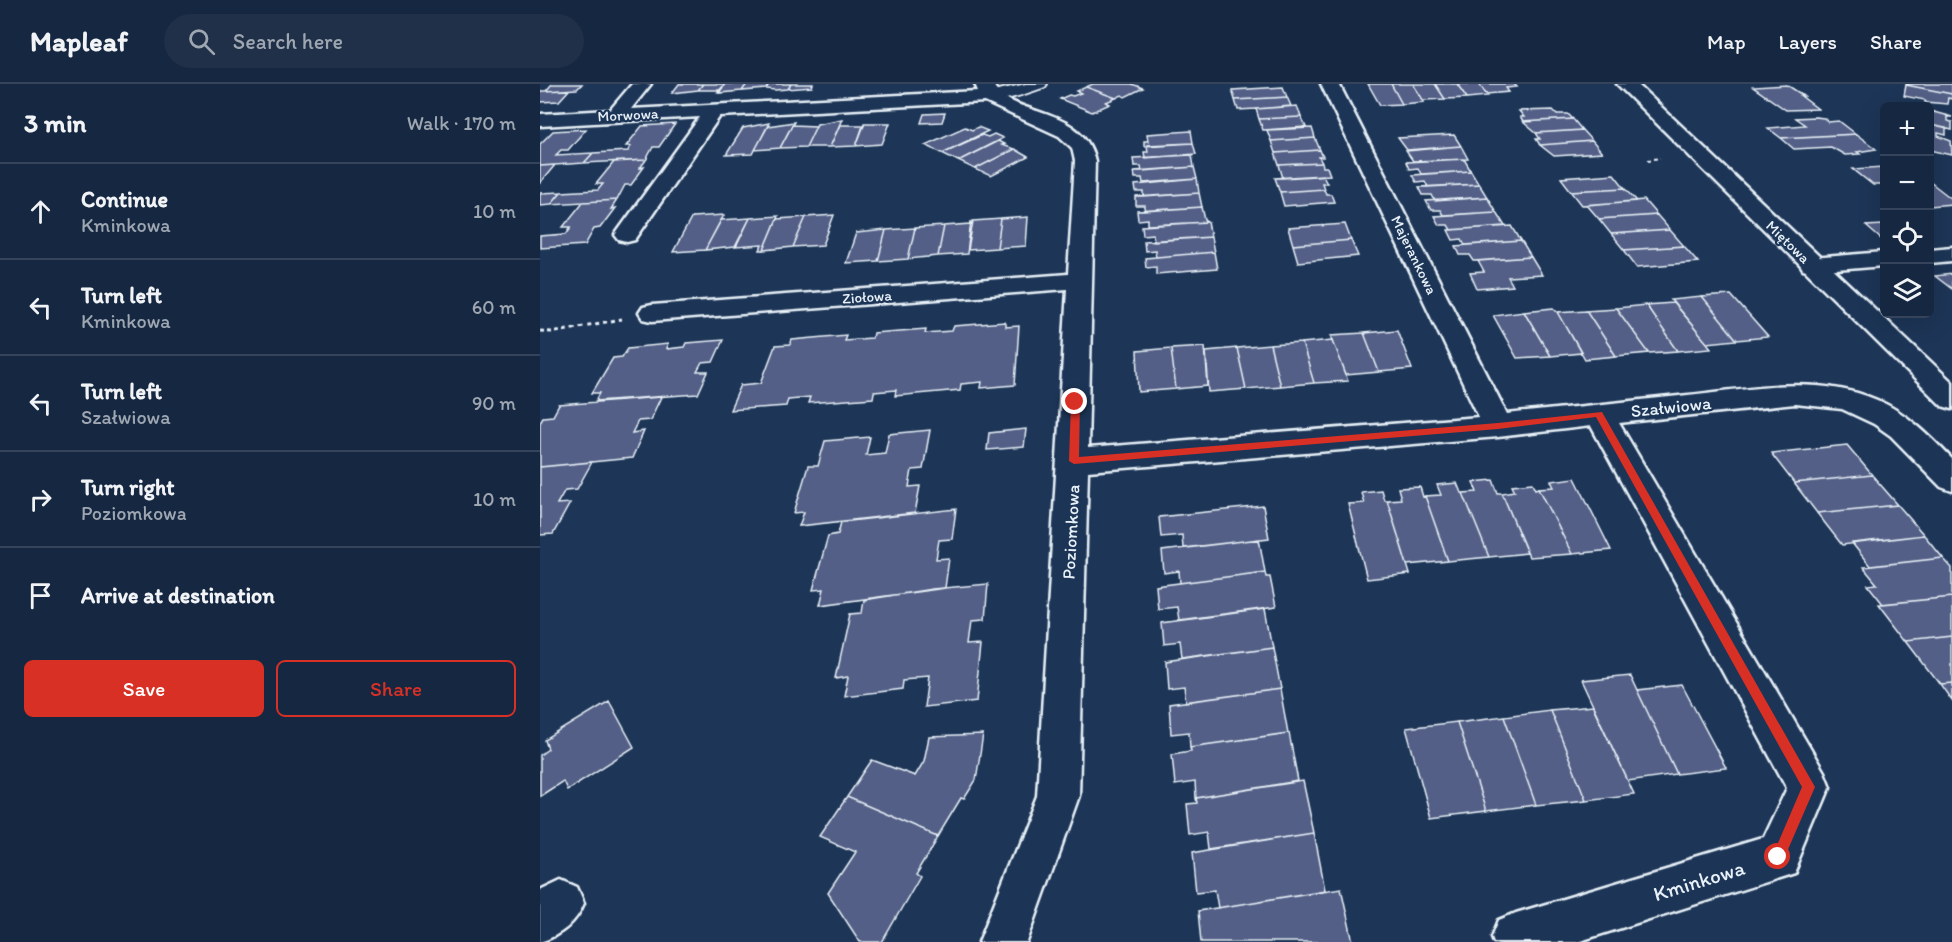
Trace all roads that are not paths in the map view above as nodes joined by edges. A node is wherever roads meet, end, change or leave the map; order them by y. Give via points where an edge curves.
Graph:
1 (642, 84) edge
2 (1040, 84) edge
3 (1330, 84) edge
4 (1626, 84) edge
5 (986, 90) edge
6 (715, 110) junction
7 (615, 116) junction
8 (540, 120) edge
9 (627, 235) dead end
10 (1952, 254) edge
11 (1934, 256) edge
12 (1880, 259) edge
13 (1812, 265) junction
14 (1081, 280) junction
15 (652, 313) road end
16 (1952, 399) edge
17 (1599, 414) junction
18 (1498, 426) junction
19 (1074, 461) junction
20 (1952, 479) edge
21 (1516, 937) dead end
22 (1003, 942) edge

1 - 7 street
2 - 5 lane via 1012,93
3 - 18 street, Majerankowa
4 - 13 street, Miętowa
5 - 6 street, Morwowa
5 - 14 street, Poziomkowa via 997,102 1055,126 1082,147 1085,160
6 - 7 street, Morwowa
6 - 9 street
7 - 8 street, Morwowa
10 - 11 street
12 - 13 street
13 - 16 street, Miętowa
14 - 15 street, Ziołowa
14 - 19 street, Poziomkowa
17 - 18 street, Szałwiowa
17 - 20 street, Szałwiowa via 1795,393 1843,397 1878,411 1897,424
17 - 21 street, Kminkowa via 1809,787 1778,857
18 - 19 street, Szałwiowa
19 - 22 street, Poziomkowa via 1058,796

